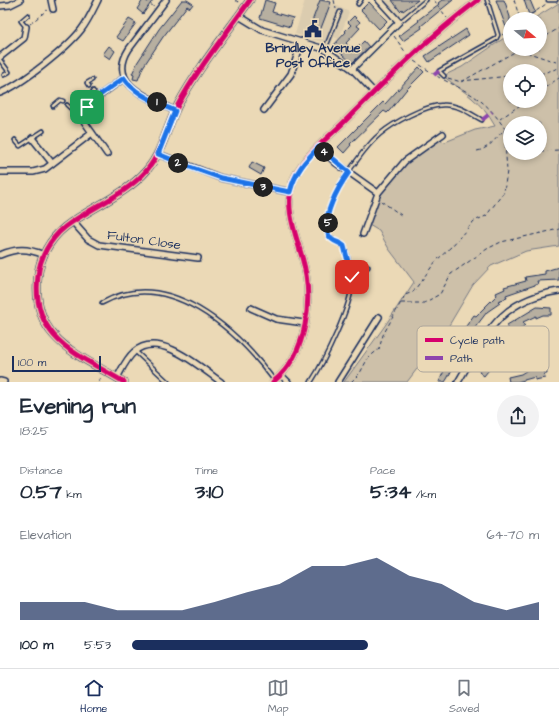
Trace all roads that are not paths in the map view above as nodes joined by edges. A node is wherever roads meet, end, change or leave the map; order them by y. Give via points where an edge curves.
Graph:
1 (20, 0) edge
2 (98, 0) edge
3 (166, 0) edge
4 (250, 0) edge
5 (361, 0) edge
6 (379, 0) edge
7 (426, 0) edge
8 (478, 0) edge
9 (487, 0) edge
10 (549, 0) edge
11 (556, 0) edge
12 (358, 4) dead end
13 (0, 6) edge
14 (340, 12) dead end
15 (28, 15) dead end
16 (239, 16) junction
17 (399, 22) junction
18 (26, 27) joint
19 (302, 42) junction
20 (324, 49) junction
21 (0, 57) edge
22 (0, 60) edge
23 (352, 69) junction
24 (4, 75) dead end
25 (444, 76) road end
26 (124, 78) junction
27 (92, 80) dead end
28 (89, 86) dead end
29 (93, 91) dead end
30 (374, 92) junction
31 (0, 93) edge
32 (97, 97) junction
33 (63, 101) dead end
34 (91, 102) road end
35 (67, 105) dead end
36 (53, 106) dead end
37 (264, 110) dead end
38 (175, 111) junction
39 (81, 117) joint
40 (482, 120) dead end
41 (43, 130) dead end
42 (92, 133) junction
43 (443, 134) dead end
44 (32, 138) junction
45 (15, 140) dead end
46 (319, 147) junction
47 (107, 154) dead end
48 (158, 154) junction
49 (52, 163) junction
50 (0, 172) edge
51 (349, 172) junction
52 (290, 192) junction
53 (377, 195) junction
54 (73, 222) junction
55 (363, 234) dead end
56 (0, 255) edge
57 (44, 255) junction
58 (198, 258) dead end
59 (349, 263) junction
60 (368, 267) dead end
61 (559, 291) edge
62 (102, 304) dead end
63 (251, 308) dead end
64 (379, 317) dead end
65 (304, 323) junction
66 (492, 326) edge
67 (135, 351) junction
68 (464, 372) edge
69 (281, 375) junction
70 (117, 378) junction
71 (0, 381) edge
72 (274, 381) edge
73 (4, 382) edge
74 (124, 382) edge
75 (168, 382) edge
76 (221, 382) edge
77 (288, 382) edge
78 (311, 382) edge
79 (338, 382) edge
80 (458, 382) edge

1 - 13 street
2 - 31 street via 81,30 67,45 19,83
3 - 26 street via 124,56
4 - 16 street
5 - 12 lane
6 - 17 street
7 - 17 lane
8 - 30 street via 449,22
9 - 25 lane via 498,35 496,39 439,71
10 - 11 lane
14 - 20 lane
15 - 18 lane via 21,21
16 - 19 street via 262,30
16 - 38 street via 196,76
17 - 23 street
18 - 21 street via 24,38
19 - 20 street
19 - 37 street via 291,74
20 - 23 street
22 - 24 lane via 9,72
23 - 30 street
26 - 32 street
26 - 38 street via 138,92
27 - 28 lane via 87,83
29 - 32 lane
30 - 46 street
32 - 34 street
33 - 36 lane via 60,100
35 - 39 lane
38 - 48 street
39 - 42 street
40 - 51 lane via 456,106 438,105 426,109 381,133
41 - 44 lane
42 - 47 street
42 - 49 street
43 - 53 street via 405,161
44 - 45 lane via 20,146
44 - 49 street
46 - 51 street
46 - 52 street via 301,166
48 - 52 street via 221,178
48 - 54 street via 147,170 131,184
49 - 50 street via 45,169 33,172
51 - 53 street
51 - 59 lane via 335,195 327,227 332,239 344,246
52 - 65 street via 290,216 307,278 308,294
53 - 55 street
54 - 57 street via 56,236
54 - 58 street, Fulton Close via 88,239 99,245
56 - 57 street via 25,248
57 - 70 street via 37,285 38,305 43,320 54,336 68,348 88,363
59 - 60 lane
59 - 78 lane via 352,284 346,309 328,352
61 - 66 street via 521,302
62 - 72 lane via 118,295 134,292 166,295 185,302 241,340
63 - 65 street via 276,319
64 - 79 street
65 - 69 street via 298,352
67 - 70 street
67 - 75 lane
67 - 76 street via 146,346 168,347
68 - 80 street
69 - 72 street
69 - 77 street
70 - 74 street
71 - 73 street

